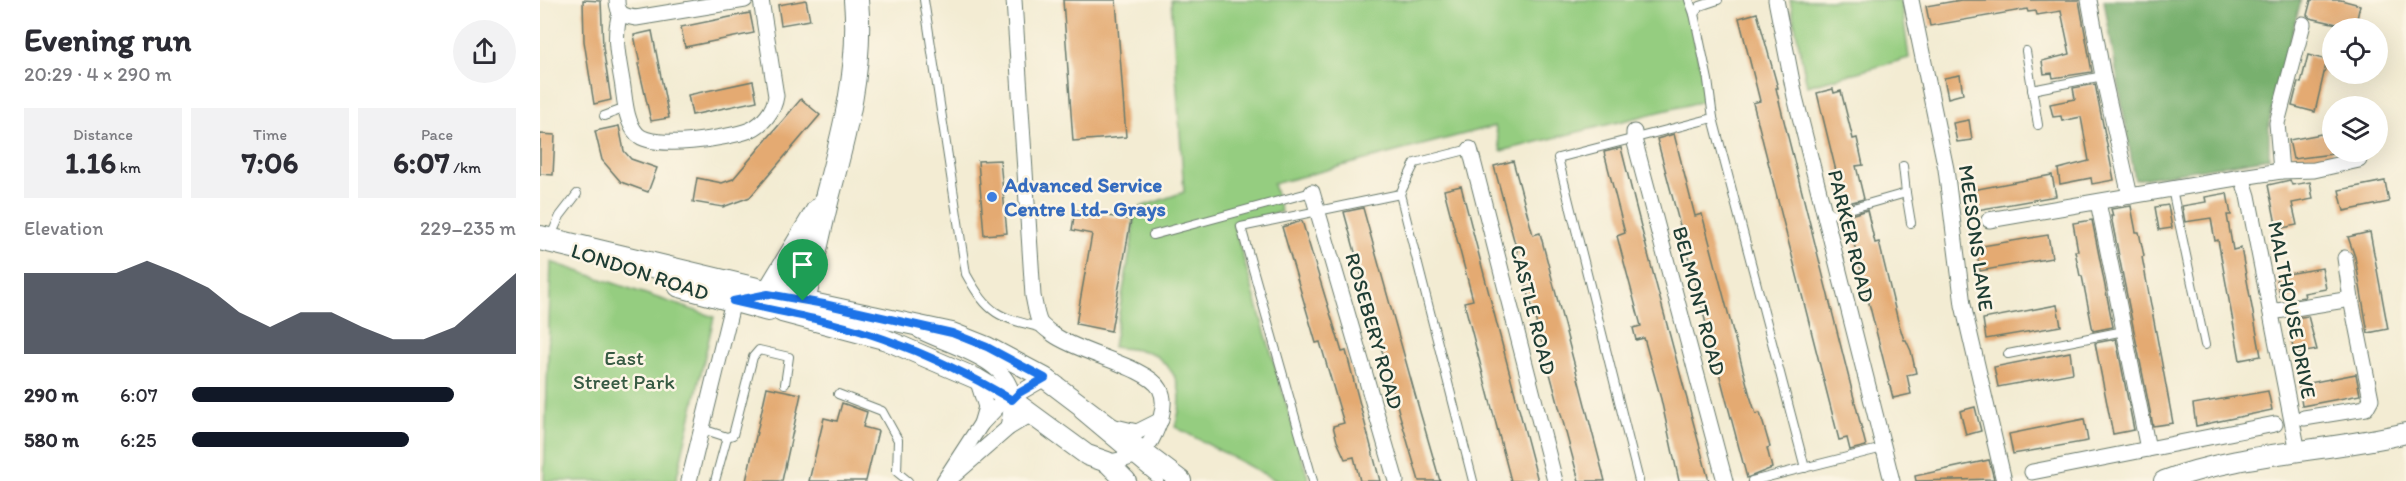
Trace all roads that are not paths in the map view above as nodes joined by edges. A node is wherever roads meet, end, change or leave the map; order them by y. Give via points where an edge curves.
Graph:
1 (744, 0) edge
2 (761, 0) edge
3 (856, 0) edge
4 (924, 0) edge
5 (1014, 0) edge
6 (1689, 0) edge
7 (1718, 0) edge
8 (1776, 0) edge
9 (1911, 0) edge
10 (2089, 0) edge
11 (618, 7) edge
12 (1694, 14) junction
13 (2303, 24) dead end
14 (2026, 51) dead end
15 (2103, 76) junction
16 (2032, 90) junction
17 (626, 108) junction
18 (604, 116) dead end
19 (1713, 118) junction
20 (2038, 125) dead end
21 (1634, 136) junction
22 (1470, 148) joint
23 (2350, 162) edge
24 (1903, 166) dead end
25 (2281, 171) junction
26 (2242, 177) junction
27 (2172, 189) junction
28 (1312, 192) joint
29 (578, 194) dead end
30 (828, 194) junction
31 (1906, 194) junction
32 (1400, 195) junction
33 (2130, 196) junction
34 (2098, 202) junction
35 (1318, 210) junction
36 (1825, 216) junction
37 (1989, 220) dead end
38 (1911, 223) dead end
39 (1153, 235) dead end
40 (543, 239) edge
41 (2345, 258) dead end
42 (728, 291) junction
43 (2351, 299) junction
44 (784, 302) junction
45 (2271, 312) junction
46 (899, 321) junction
47 (1045, 328) junction
48 (2124, 331) junction
49 (2205, 345) dead end
50 (2008, 354) dead end
51 (1045, 378) junction
52 (977, 379) junction
53 (785, 384) dead end
54 (1065, 393) junction
55 (838, 394) dead end
56 (1012, 400) junction
57 (1030, 414) junction
58 (2304, 418) dead end
59 (1161, 420) junction
60 (981, 424) junction
61 (2275, 424) dead end
62 (1110, 426) junction
63 (1008, 428) junction
64 (702, 429) junction
65 (2406, 433) edge
66 (728, 437) junction
67 (1883, 448) junction
68 (2148, 449) junction
69 (2298, 452) junction
70 (1136, 455) junction
71 (1107, 462) junction
72 (1805, 468) junction
73 (2032, 472) dead end
74 (689, 481) edge
75 (715, 481) edge
76 (908, 481) edge
77 (946, 481) edge
78 (1126, 481) edge
79 (1160, 481) edge
80 (1181, 481) edge
81 (1313, 481) edge
82 (1396, 481) edge
83 (1473, 481) edge
84 (1556, 481) edge
85 (1639, 481) edge
86 (1725, 481) edge
87 (1752, 481) edge
88 (1892, 481) edge
89 (2004, 481) edge
90 (2164, 481) edge

1 - 11 street via 636,18
2 - 17 street via 776,96 759,125 729,135 653,141 637,134
3 - 30 main road via 851,95
4 - 47 lane via 966,274 981,300 995,313
5 - 47 street via 1033,296
6 - 12 lane
7 - 12 lane via 1700,6
8 - 36 street, PARKER ROAD
9 - 89 street, MEESONS LANE via 1946,169 1963,305
10 - 15 street
11 - 17 street via 615,41
12 - 19 lane
13 - 25 street via 2277,123
14 - 16 lane
15 - 16 lane
15 - 33 street
16 - 20 lane
17 - 18 lane
19 - 21 lane
19 - 72 lane
21 - 85 lane via 1558,158
21 - 86 street, BELMONT ROAD
22 - 32 lane via 1415,163
22 - 84 street, CASTLE ROAD
23 - 25 street via 2314,170
24 - 31 lane
25 - 26 street
26 - 27 street
26 - 45 street, MALTHOUSE DRIVE
27 - 33 street
27 - 49 lane
28 - 35 street, ROSEBERY ROAD
28 - 39 lane
29 - 40 lane
30 - 44 main road
30 - 44 main road
31 - 36 lane
31 - 38 lane
32 - 35 lane
32 - 83 lane
33 - 34 street
34 - 37 street
34 - 48 street
35 - 81 lane via 1241,227
35 - 82 street, ROSEBERY ROAD
36 - 67 street, PARKER ROAD
40 - 42 main road, LONDON ROAD
41 - 43 street
42 - 44 main road, LONDON ROAD
42 - 64 street
43 - 45 street
43 - 58 street via 2371,399 2366,408
44 - 46 street, LONDON ROAD
44 - 52 street, LONDON ROAD
45 - 69 street, MALTHOUSE DRIVE
46 - 51 street, LONDON ROAD via 952,333
46 - 56 street via 993,366 1010,389
47 - 59 street via 1080,350 1142,372 1151,379 1163,399
48 - 50 lane
48 - 68 street
51 - 54 street, LONDON ROAD
51 - 56 street
52 - 56 street, LONDON ROAD
52 - 60 street via 986,406
53 - 66 lane via 789,357 768,350 756,351 734,434
54 - 62 street, LONDON ROAD
54 - 70 lane, LONDON ROAD via 1082,418
55 - 76 lane via 882,411 898,440 897,472
56 - 57 street, LONDON ROAD
56 - 60 street via 1002,402
56 - 63 street
57 - 63 street
57 - 71 street, LONDON ROAD via 1087,455
59 - 62 street via 1137,432
59 - 70 street via 1152,440
60 - 77 street
61 - 68 street
62 - 70 street, LONDON ROAD
63 - 77 street
64 - 66 lane
64 - 74 street
65 - 69 street
66 - 75 lane
67 - 72 lane
67 - 88 street, PARKER ROAD
68 - 73 street
69 - 90 street via 2224,464
70 - 71 street
70 - 79 lane, LONDON ROAD
70 - 80 street, LONDON ROAD
71 - 78 street, LONDON ROAD
72 - 87 lane

